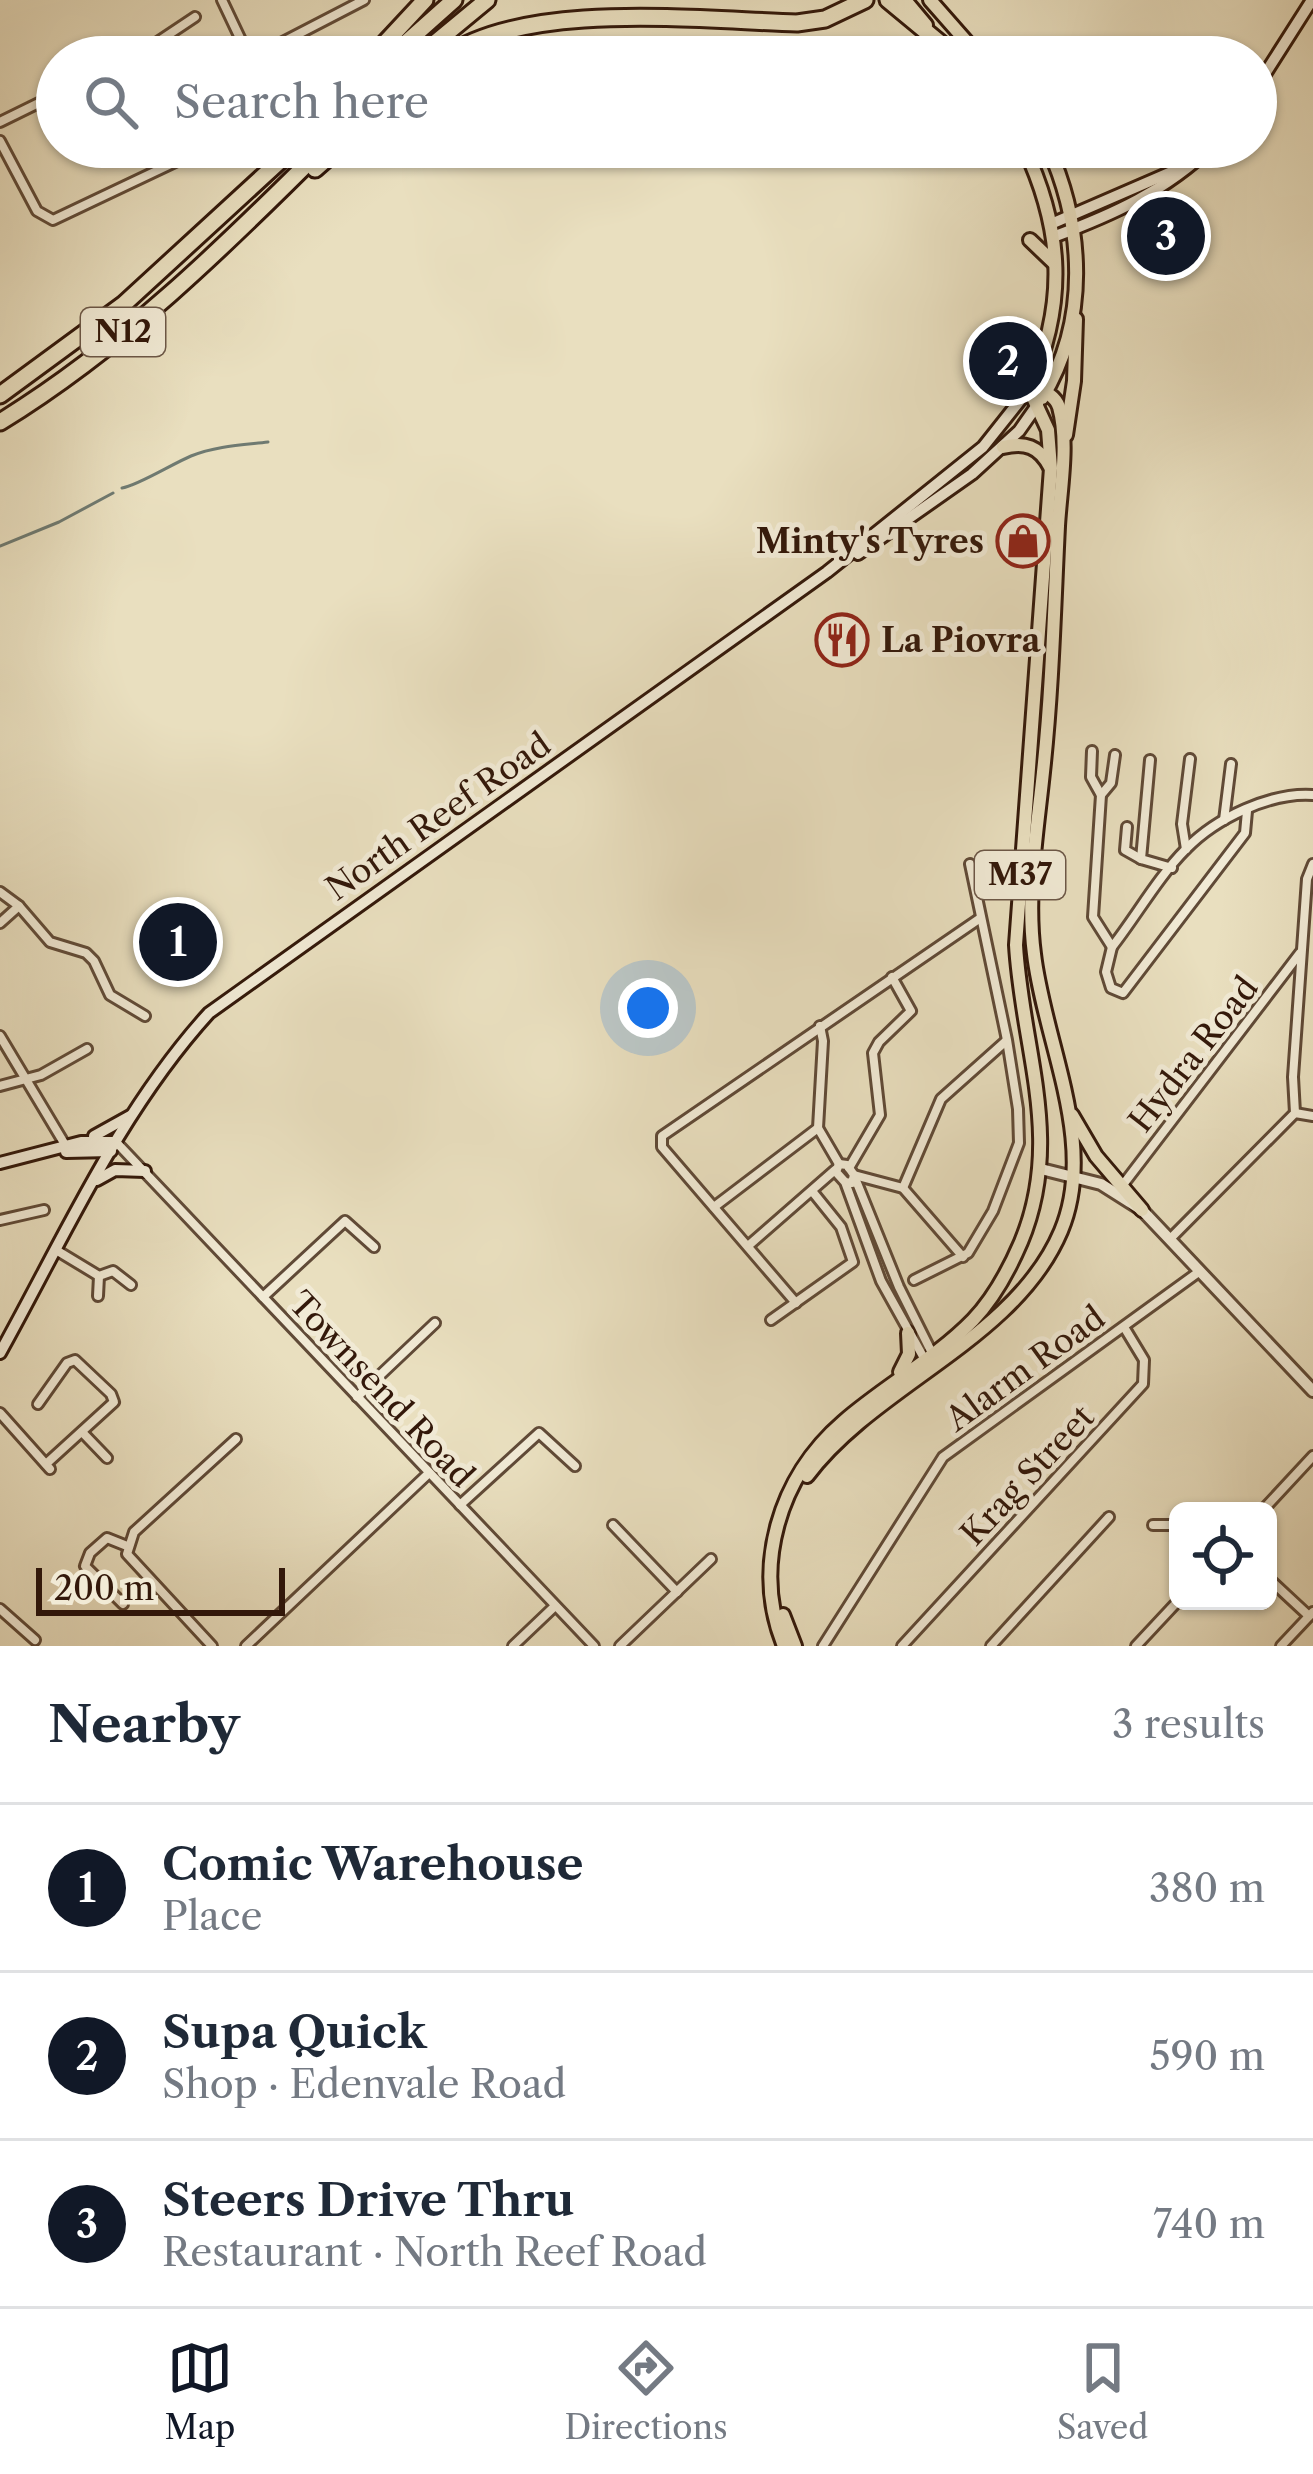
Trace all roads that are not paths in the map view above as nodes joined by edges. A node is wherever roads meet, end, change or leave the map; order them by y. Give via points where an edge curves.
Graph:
1 (222, 0) edge
2 (364, 0) edge
3 (424, 0) edge
4 (454, 0) edge
5 (487, 0) edge
6 (848, 0) edge
7 (865, 0) edge
8 (888, 0) edge
9 (904, 0) edge
10 (929, 0) edge
11 (1312, 0) edge
12 (195, 17) dead end
13 (808, 22) junction
14 (174, 36) edge
15 (240, 36) edge
16 (293, 36) edge
17 (391, 36) edge
18 (414, 36) edge
19 (443, 36) edge
20 (482, 36) edge
21 (931, 36) edge
22 (936, 36) edge
23 (961, 36) edge
24 (1277, 55) edge
25 (36, 104) edge
26 (0, 122) edge
27 (0, 141) edge
28 (162, 168) edge
29 (272, 168) edge
30 (302, 168) edge
31 (315, 168) edge
32 (1031, 168) edge
33 (1055, 168) edge
34 (1181, 168) edge
35 (1188, 168) edge
36 (1071, 214) junction
37 (1074, 229) junction
38 (1052, 231) junction
39 (238, 232) junction
40 (1030, 240) dead end
41 (1058, 269) junction
42 (1078, 275) junction
43 (1030, 387) junction
44 (0, 394) edge
45 (1042, 398) junction
46 (0, 422) edge
47 (1003, 447) junction
48 (1062, 455) junction
49 (1051, 468) junction
50 (829, 571) junction
51 (1050, 571) junction
52 (1092, 751) dead end
53 (1115, 755) dead end
54 (1190, 759) dead end
55 (1150, 760) dead end
56 (1231, 764) dead end
57 (1100, 795) junction
58 (1313, 795) edge
59 (1247, 810) junction
60 (1224, 821) junction
61 (1127, 827) dead end
62 (1186, 849) junction
63 (1141, 859) junction
64 (970, 864) dead end
65 (1313, 864) edge
66 (1172, 868) junction
67 (1027, 873) junction
68 (0, 892) edge
69 (19, 906) junction
70 (979, 919) junction
71 (0, 923) edge
72 (1112, 946) junction
73 (1302, 950) junction
74 (892, 977) junction
75 (1279, 981) junction
76 (1299, 992) junction
77 (145, 1016) dead end
78 (820, 1026) junction
79 (0, 1036) edge
80 (1007, 1040) junction
81 (87, 1049) dead end
82 (27, 1079) junction
83 (0, 1086) edge
84 (1064, 1097) junction
85 (1295, 1113) junction
86 (133, 1114) junction
87 (1313, 1116) edge
88 (818, 1128) junction
89 (81, 1142) junction
90 (113, 1146) junction
91 (67, 1149) junction
92 (0, 1166) edge
93 (141, 1167) junction
94 (1041, 1169) junction
95 (846, 1173) junction
96 (1073, 1178) junction
97 (95, 1180) junction
98 (1122, 1186) junction
99 (903, 1188) junction
100 (812, 1191) junction
101 (714, 1207) junction
102 (44, 1210) dead end
103 (1142, 1210) junction
104 (872, 1218) junction
105 (0, 1220) edge
106 (859, 1223) junction
107 (1171, 1239) junction
108 (748, 1246) junction
109 (374, 1247) dead end
110 (56, 1250) junction
111 (963, 1257) junction
112 (1200, 1271) junction
113 (99, 1276) junction
114 (914, 1280) dead end
115 (131, 1285) dead end
116 (98, 1296) dead end
117 (263, 1297) junction
118 (796, 1303) junction
119 (771, 1320) dead end
120 (435, 1323) dead end
121 (1124, 1327) junction
122 (908, 1334) junction
123 (0, 1352) edge
124 (931, 1360) junction
125 (1313, 1390) edge
126 (878, 1395) junction
127 (357, 1396) junction
128 (38, 1404) dead end
129 (0, 1413) edge
130 (82, 1432) junction
131 (236, 1439) dead end
132 (1313, 1456) edge
133 (106, 1458) dead end
134 (575, 1466) dead end
135 (429, 1473) junction
136 (1270, 1502) edge
137 (460, 1505) junction
138 (1108, 1517) dead end
139 (613, 1525) dead end
140 (1153, 1525) dead end
141 (1169, 1525) edge
142 (127, 1550) junction
143 (711, 1559) dead end
144 (1277, 1586) edge
145 (677, 1592) junction
146 (123, 1604) dead end
147 (555, 1606) junction
148 (0, 1609) edge
149 (1170, 1610) edge
150 (1311, 1614) edge
151 (34, 1640) dead end
152 (212, 1646) edge
153 (247, 1646) edge
154 (513, 1646) edge
155 (594, 1646) edge
156 (620, 1646) edge
157 (784, 1646) edge
158 (795, 1646) edge
159 (823, 1646) edge
160 (902, 1646) edge
161 (991, 1646) edge
162 (1136, 1646) edge
163 (1281, 1646) edge

1 - 15 street
2 - 16 street
3 - 17 highway
4 - 18 highway
5 - 19 highway
6 - 13 highway
7 - 13 highway
8 - 21 highway
9 - 22 main road
10 - 23 main road
11 - 24 main road
12 - 14 street
13 - 20 highway via 553,17
25 - 26 street
27 - 28 street via 46,219
29 - 44 highway, N12 via 124,304
30 - 39 highway, N12
31 - 39 highway
32 - 38 main road
33 - 36 main road
34 - 36 main road
35 - 37 main road
36 - 37 main road
36 - 38 main road
37 - 38 main road
37 - 42 main road
38 - 41 main road
39 - 46 highway, N12 via 77,370
40 - 41 main road
41 - 43 main road
42 - 45 main road via 1060,358
42 - 48 main road
43 - 45 main road
43 - 50 main road, North Reef Road via 982,448
45 - 47 main road, North Reef Road
45 - 48 main road, M37 via 1058,406
45 - 49 main road, M37
47 - 49 main road via 1032,446
47 - 50 main road, North Reef Road
48 - 51 main road, M37
49 - 51 main road, M37
50 - 86 main road, North Reef Road via 209,1013
51 - 67 main road, M37
52 - 57 street
53 - 57 street
54 - 62 street
55 - 63 street
56 - 60 street
57 - 72 street via 1093,917
58 - 59 street via 1285,795
59 - 60 street
59 - 72 street via 1245,833 1123,993 1107,980
60 - 62 street
61 - 63 street via 1125,850
62 - 66 street
63 - 66 street
64 - 70 street
65 - 73 street
66 - 72 street
67 - 84 main road, M37 via 1034,955
67 - 94 main road, M37 via 1018,978 1042,1114
68 - 69 street
69 - 71 street
69 - 77 street via 50,942 86,953 110,994
70 - 74 street
70 - 80 street
73 - 75 street, Hydra Road
73 - 76 street
74 - 78 street
74 - 95 street via 911,1011 875,1047 880,1115
75 - 76 street
75 - 98 street, Hydra Road
76 - 85 street
78 - 88 street
78 - 101 street via 662,1136 662,1147
79 - 82 street
80 - 99 street via 941,1099
80 - 111 street via 1018,1142 993,1211
81 - 82 street
82 - 83 street
82 - 91 street
84 - 96 main road, M37
84 - 98 main road via 1088,1145
85 - 87 street
85 - 107 street
86 - 89 main road
86 - 90 main road, North Reef Road
88 - 95 street
88 - 101 street
89 - 90 main road
89 - 91 main road
90 - 91 main road
90 - 93 street, Townsend Road
90 - 97 main road, North Reef Road
91 - 92 main road
93 - 97 main road
93 - 117 street, Townsend Road
94 - 96 main road
94 - 124 main road, M37 via 1022,1239 1000,1282
95 - 99 street
95 - 100 street
95 - 104 street
95 - 106 street
96 - 103 main road via 1110,1188
96 - 124 main road, M37 via 1061,1230 1040,1268 1005,1307
97 - 110 main road, North Reef Road
98 - 103 main road
99 - 111 street
100 - 108 street
100 - 118 street via 841,1227 853,1262
101 - 108 street
102 - 105 street
103 - 107 main road
104 - 106 street
104 - 124 street
106 - 122 street
107 - 112 main road
108 - 118 street
109 - 117 street via 345,1221
110 - 113 street
110 - 123 main road, North Reef Road
111 - 114 street
112 - 121 street, Alarm Road
112 - 125 main road
113 - 115 street via 113,1271
113 - 116 street
117 - 127 street, Townsend Road
118 - 119 street
120 - 127 street
121 - 159 street, Alarm Road via 943,1457
121 - 160 street, Krag Street via 1144,1360 1143,1384
122 - 124 street
122 - 126 main road via 906,1363
124 - 126 main road, M37
124 - 158 main road, M37 via 823,1456 793,1499 776,1576
126 - 157 main road, M37 via 826,1438 779,1519 770,1577
127 - 135 street, Townsend Road
128 - 130 street via 67,1363 79,1360 114,1402
129 - 130 street via 48,1467
130 - 133 street
131 - 142 street via 134,1532
132 - 136 street
134 - 137 street via 539,1433
135 - 137 street, Townsend Road
135 - 153 street
137 - 147 street, Townsend Road
138 - 161 street
139 - 145 street
140 - 141 street
142 - 146 street via 107,1538 85,1566
142 - 152 street
143 - 145 street
144 - 150 street
145 - 156 street
147 - 154 street
147 - 155 street, Townsend Road
148 - 151 street
149 - 162 street
150 - 163 street

